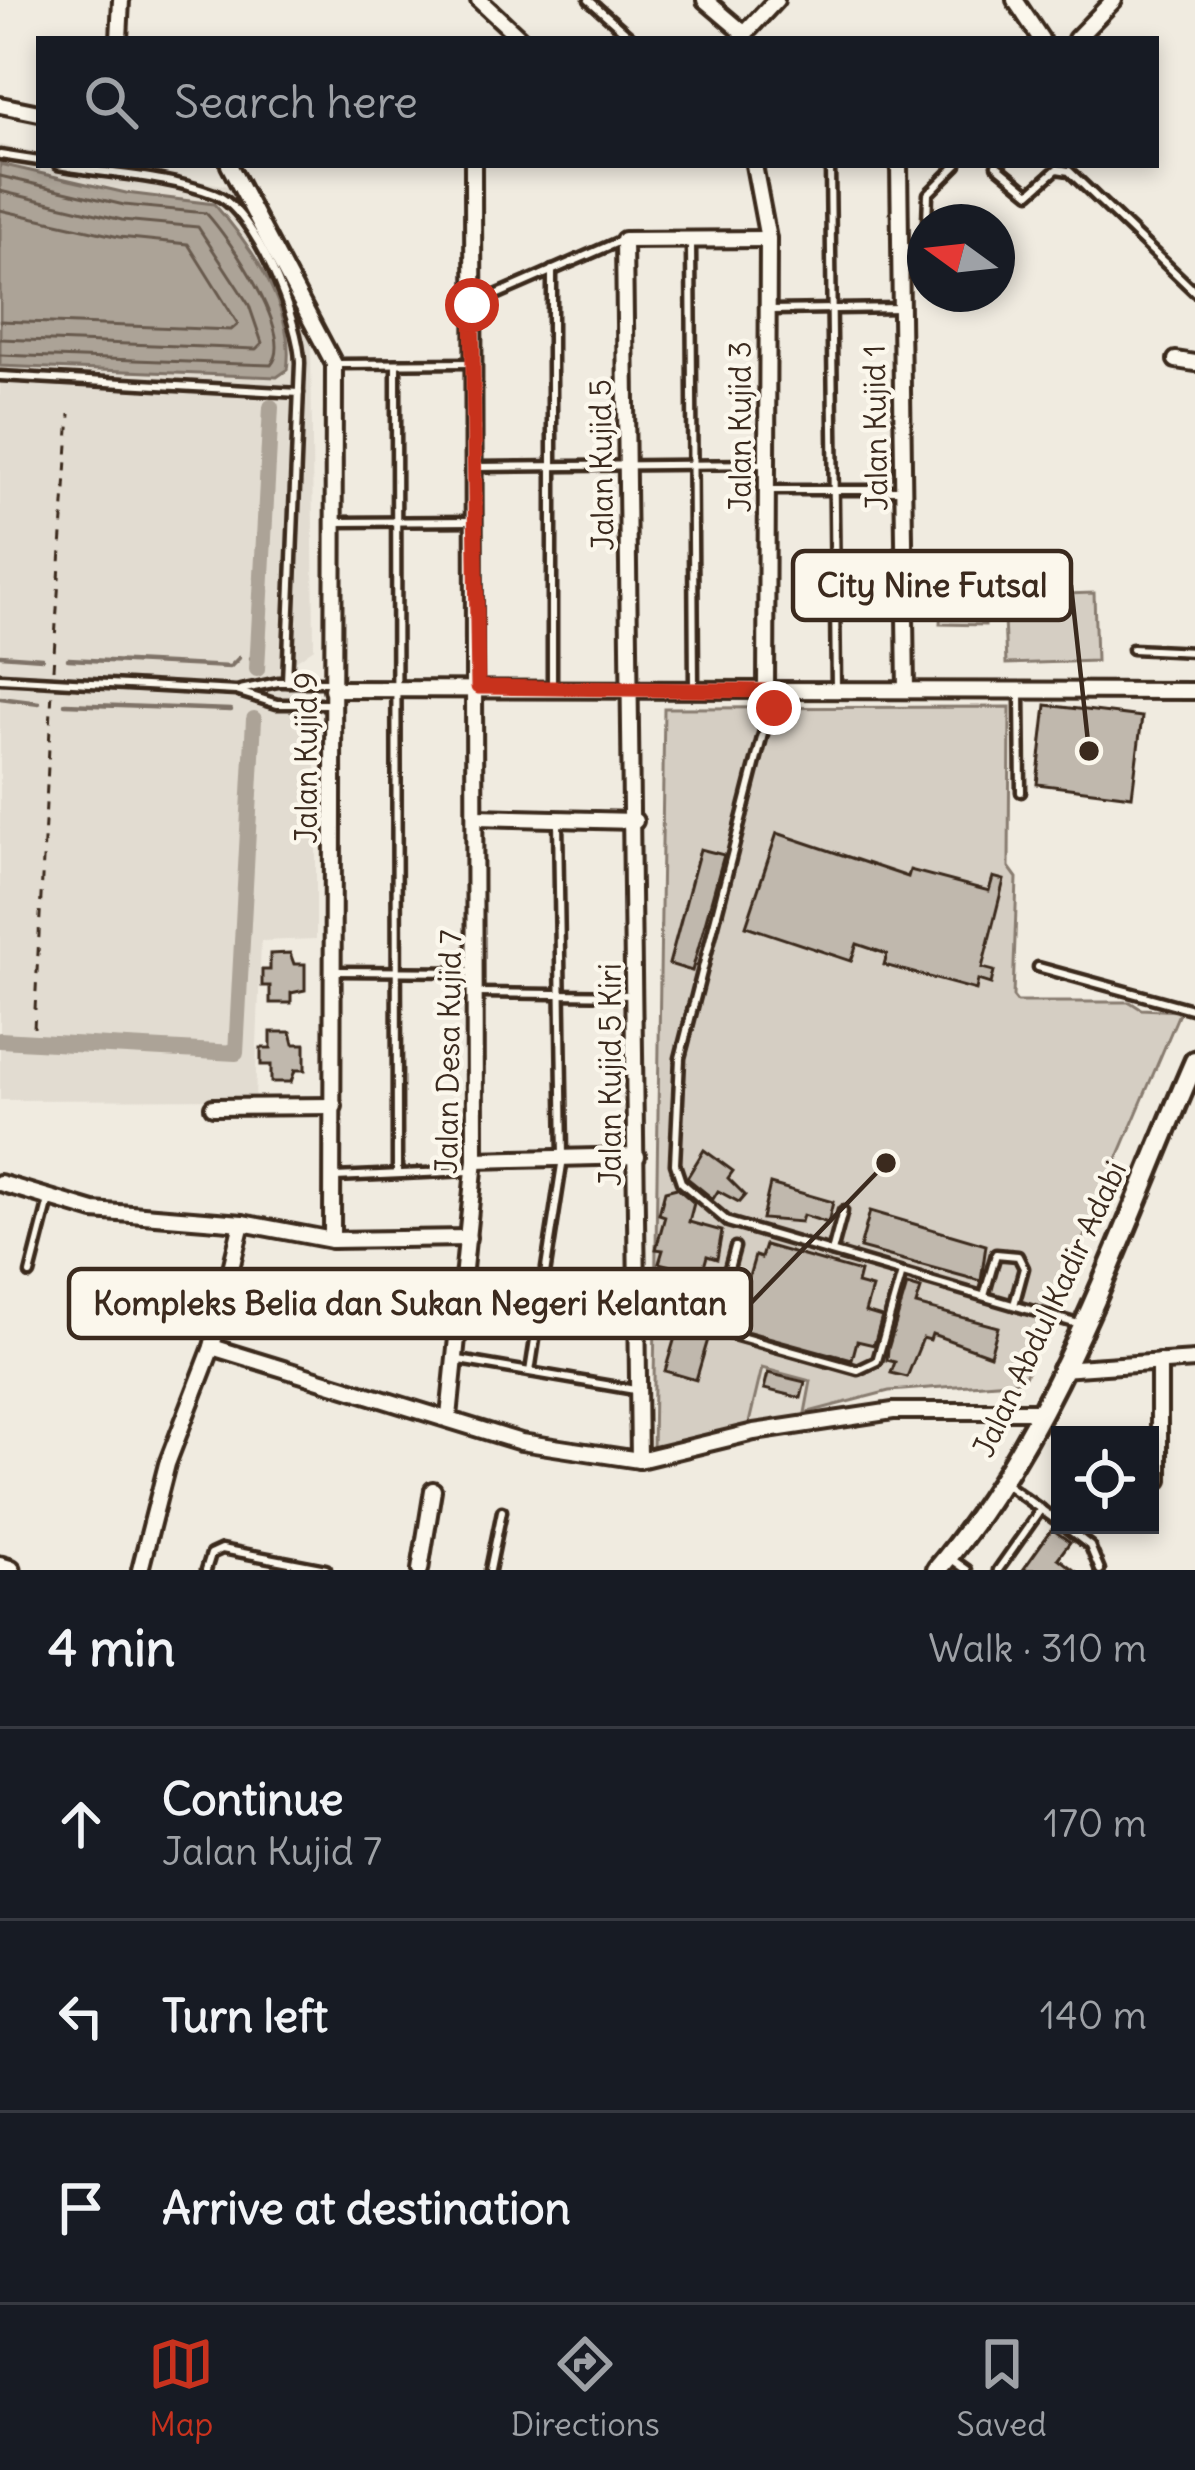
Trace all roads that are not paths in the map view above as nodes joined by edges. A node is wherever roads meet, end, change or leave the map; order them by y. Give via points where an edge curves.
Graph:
1 (121, 0) edge
2 (479, 0) edge
3 (589, 0) edge
4 (705, 0) edge
5 (776, 0) edge
6 (1015, 0) edge
7 (1114, 0) edge
8 (118, 36) edge
9 (518, 36) edge
10 (630, 36) edge
11 (741, 36) edge
12 (743, 36) edge
13 (1039, 36) edge
14 (1079, 36) edge
15 (0, 105) edge
16 (36, 111) edge
17 (0, 155) edge
18 (36, 161) edge
19 (75, 168) edge
20 (232, 168) edge
21 (473, 168) edge
22 (755, 168) edge
23 (830, 168) edge
24 (899, 168) edge
25 (954, 168) edge
26 (1000, 168) edge
27 (928, 204) edge
28 (623, 239) junction
29 (691, 239) junction
30 (768, 239) junction
31 (552, 271) junction
32 (1195, 292) edge
33 (472, 305) junction
34 (901, 308) junction
35 (830, 309) junction
36 (768, 310) junction
37 (1176, 360) dead end
38 (472, 363) junction
39 (1195, 363) edge
40 (334, 364) junction
41 (396, 364) junction
42 (0, 376) edge
43 (299, 393) junction
44 (628, 463) junction
45 (694, 464) junction
46 (767, 464) junction
47 (553, 465) junction
48 (474, 467) junction
49 (767, 490) junction
50 (833, 490) junction
51 (903, 490) junction
52 (475, 521) junction
53 (333, 522) junction
54 (396, 522) junction
55 (1132, 649) dead end
56 (1195, 652) edge
57 (0, 678) edge
58 (286, 682) junction
59 (478, 687) junction
60 (396, 688) junction
61 (552, 688) junction
62 (629, 689) junction
63 (694, 690) junction
64 (836, 690) junction
65 (906, 690) junction
66 (236, 691) junction
67 (770, 691) junction
68 (1019, 691) junction
69 (1195, 691) edge
70 (332, 692) junction
71 (1021, 792) dead end
72 (477, 817) junction
73 (558, 819) junction
74 (635, 821) junction
75 (1039, 967) dead end
76 (333, 971) junction
77 (397, 972) junction
78 (476, 972) junction
79 (476, 994) junction
80 (560, 994) junction
81 (636, 995) junction
82 (1195, 1010) edge
83 (1195, 1061) edge
84 (334, 1106) junction
85 (213, 1107) dead end
86 (638, 1156) junction
87 (563, 1158) junction
88 (475, 1165) junction
89 (397, 1174) junction
90 (335, 1177) junction
91 (0, 1183) edge
92 (50, 1200) junction
93 (843, 1211) dead end
94 (242, 1223) junction
95 (468, 1238) junction
96 (332, 1240) junction
97 (735, 1247) dead end
98 (832, 1252) junction
99 (902, 1272) junction
100 (30, 1274) dead end
101 (984, 1296) junction
102 (1013, 1305) junction
103 (1080, 1324) junction
104 (212, 1347) junction
105 (455, 1360) junction
106 (1195, 1360) edge
107 (1159, 1362) junction
108 (1060, 1369) junction
109 (530, 1372) junction
110 (639, 1391) junction
111 (1041, 1411) junction
112 (449, 1417) junction
113 (1159, 1426) edge
114 (639, 1460) junction
115 (1001, 1481) junction
116 (433, 1490) dead end
117 (1041, 1510) junction
118 (502, 1511) dead end
119 (1051, 1517) edge
120 (1074, 1534) edge
121 (943, 1563) edge
122 (0, 1567) edge
123 (326, 1569) edge
124 (10, 1570) edge
125 (140, 1570) edge
126 (206, 1570) edge
127 (420, 1570) edge
128 (490, 1570) edge
129 (967, 1570) edge
130 (998, 1570) edge
131 (1100, 1570) edge

1 - 8 street
2 - 9 street
3 - 10 lane
4 - 11 street
5 - 12 street
6 - 13 street
7 - 14 street
15 - 16 street
17 - 18 lane
19 - 43 lane via 226,202 293,313
20 - 40 street, Jalan Kujid 9
21 - 33 street, Jalan Desa Kujid 7
22 - 30 street, Jalan Kujid 3
23 - 35 lane
24 - 34 street, Jalan Kujid 1
25 - 27 lane
26 - 32 lane via 1030,193 1057,169 1070,171
28 - 29 street
28 - 31 lane
28 - 44 street, Jalan Kujid 5
29 - 30 street
29 - 45 lane
30 - 36 street, Jalan Kujid 3
31 - 33 lane
31 - 47 lane
33 - 38 street, Jalan Desa Kujid 7
34 - 35 lane
34 - 51 street, Jalan Kujid 1
35 - 36 lane
35 - 50 lane
36 - 46 street, Jalan Kujid 3
37 - 39 street
38 - 41 lane
38 - 48 street, Jalan Desa Kujid 7
40 - 41 lane
40 - 53 street, Jalan Kujid 9
41 - 54 lane
42 - 43 lane
43 - 58 lane
44 - 45 lane
44 - 47 lane
44 - 62 street, Jalan Kujid 5
45 - 46 lane
45 - 63 lane
46 - 49 street, Jalan Kujid 3
47 - 48 lane
47 - 61 lane
48 - 52 street, Jalan Desa Kujid 7
49 - 50 lane
49 - 67 street, Jalan Kujid 3
50 - 51 lane
50 - 64 lane
51 - 65 street, Jalan Kujid 1
52 - 54 lane
52 - 59 street, Jalan Desa Kujid 7
53 - 54 lane
53 - 70 street, Jalan Kujid 9
54 - 60 lane
55 - 56 lane
57 - 66 lane
58 - 66 lane
58 - 70 lane
59 - 60 street
59 - 61 street
59 - 72 street, Jalan Desa Kujid 7
60 - 70 street
60 - 77 lane
61 - 62 street
62 - 63 street
62 - 74 street, Jalan Kujid 5 Kiri
63 - 67 street
64 - 65 street
64 - 67 street
65 - 68 street
66 - 70 lane via 277,704
67 - 98 lane via 680,1058 676,1164 681,1182 718,1218
68 - 69 street
68 - 71 lane
70 - 76 street, Jalan Kujid 9
72 - 73 street
72 - 78 street, Jalan Desa Kujid 7
73 - 74 street
73 - 80 lane
74 - 81 street, Jalan Kujid 5 Kiri
75 - 82 lane
76 - 77 lane
76 - 84 street, Jalan Kujid 9
77 - 78 lane
77 - 89 lane
78 - 79 street, Jalan Desa Kujid 7
79 - 80 lane
79 - 88 street, Jalan Desa Kujid 7
80 - 81 lane
80 - 87 lane
81 - 86 street, Jalan Kujid 5 Kiri
83 - 103 main road, Jalan Abdul Kadir Adabi
84 - 85 street
84 - 90 street, Jalan Kujid 9
86 - 87 street
86 - 110 street, Jalan Kujid 5 Kiri
87 - 88 street
87 - 109 lane
88 - 89 lane
88 - 95 street, Jalan Desa Kujid 7
89 - 90 lane
90 - 96 street, Jalan Kujid 9
91 - 92 street
92 - 94 street
92 - 100 lane
93 - 98 lane
94 - 96 street
94 - 104 street
95 - 96 street
95 - 105 street, Jalan Desa Kujid 7
97 - 99 lane via 712,1329 858,1370 879,1357
98 - 99 lane
99 - 101 lane
101 - 102 lane
101 - 102 lane via 996,1254 1018,1256 1024,1268
102 - 103 lane
103 - 108 main road, Jalan Abdul Kadir Adabi
104 - 112 street
104 - 125 street via 167,1464
105 - 109 lane
105 - 112 street, Jalan Desa Kujid 7
106 - 107 street
107 - 108 street
107 - 113 street
108 - 111 main road, Jalan Abdul Kadir Adabi
109 - 110 lane
110 - 114 street, Jalan Kujid 5 Kiri
111 - 114 street via 893,1411
111 - 115 main road, Jalan Abdul Kadir Adabi
112 - 114 street via 521,1442
115 - 117 lane
115 - 121 main road, Jalan Abdul Kadir Adabi
116 - 127 street
117 - 119 lane
117 - 130 lane
118 - 128 lane
120 - 131 lane
121 - 129 lane
122 - 124 main road
123 - 126 lane via 222,1549

